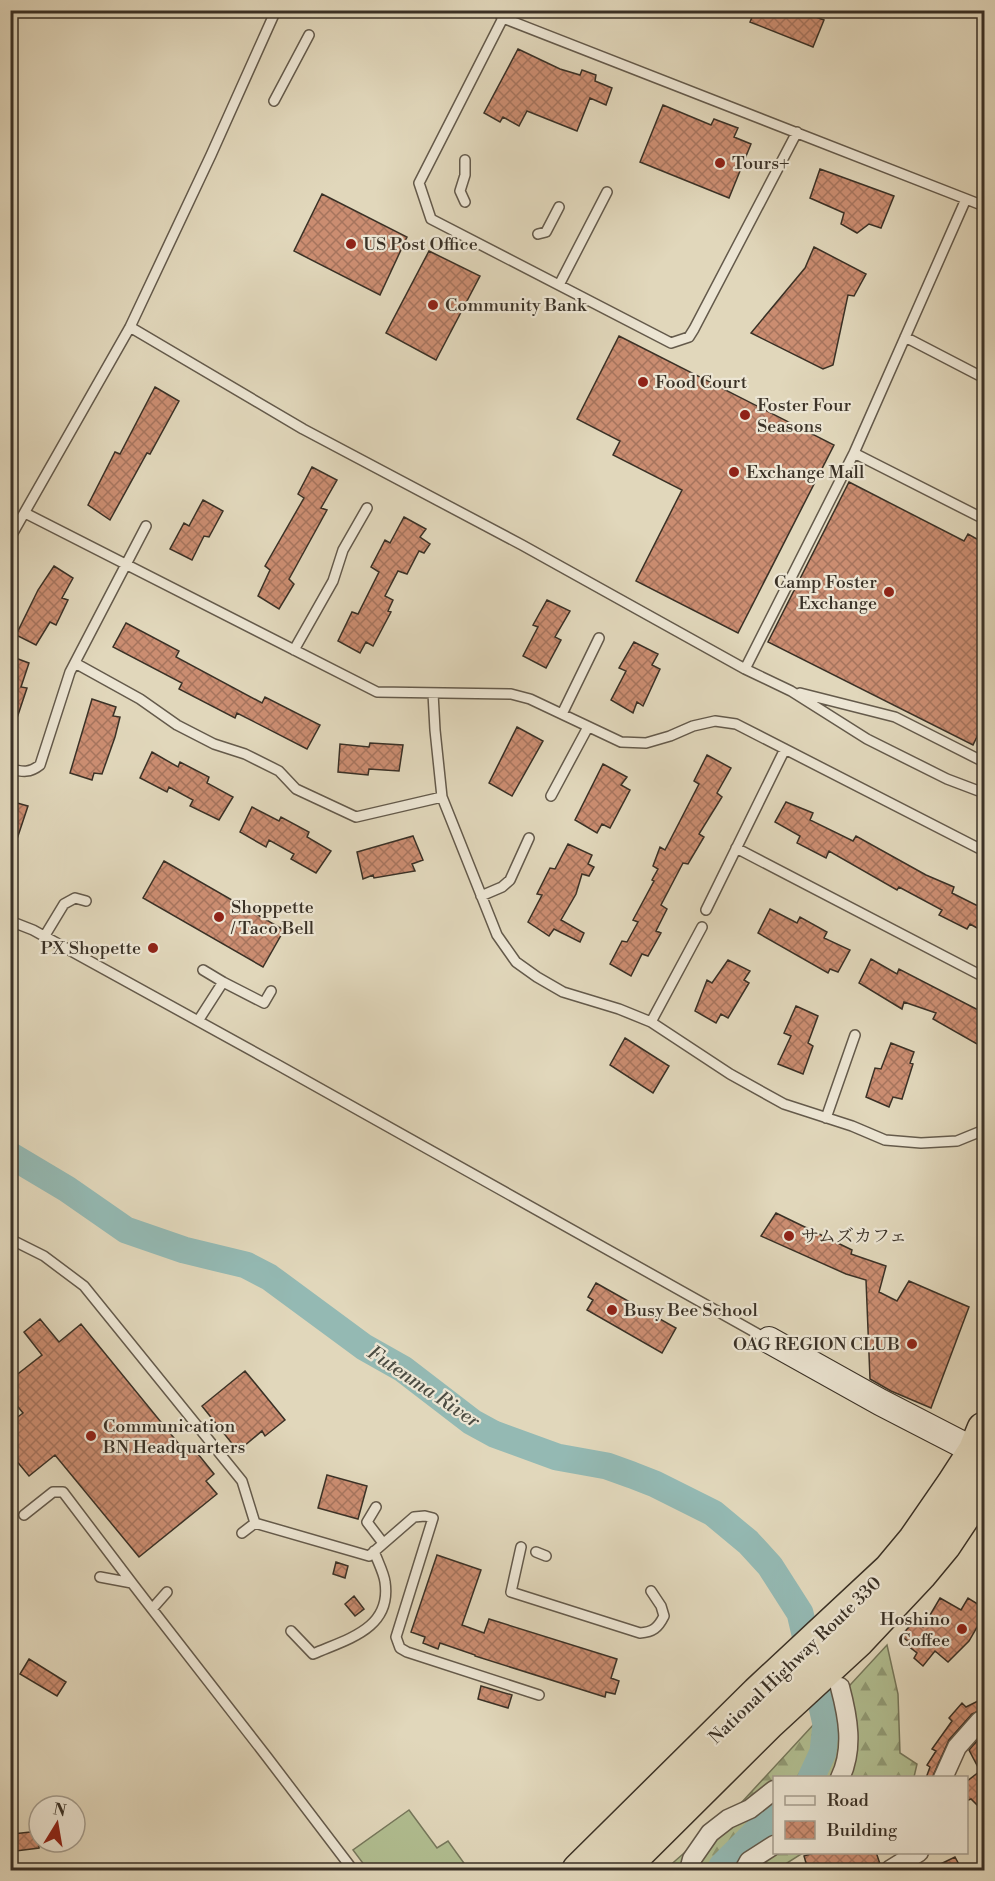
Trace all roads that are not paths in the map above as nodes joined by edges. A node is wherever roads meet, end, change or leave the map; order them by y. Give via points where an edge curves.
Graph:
1 (276, 10) edge
2 (496, 10) edge
3 (503, 18) junction
4 (309, 35) dead end
5 (274, 101) dead end
6 (796, 132) junction
7 (465, 160) dead end
8 (607, 192) dead end
9 (966, 199) junction
10 (465, 201) dead end
11 (984, 206) edge
12 (559, 207) dead end
13 (538, 234) dead end
14 (559, 285) junction
15 (130, 327) junction
16 (905, 337) junction
17 (984, 378) edge
18 (854, 453) junction
19 (367, 508) dead end
20 (25, 513) junction
21 (984, 519) edge
22 (146, 526) dead end
23 (10, 538) edge
24 (126, 564) junction
25 (600, 638) dead end
26 (294, 650) junction
27 (75, 663) junction
28 (745, 669) junction
29 (791, 691) junction
30 (433, 693) junction
31 (562, 714) junction
32 (588, 727) junction
33 (785, 749) junction
34 (984, 762) edge
35 (10, 769) edge
36 (984, 793) edge
37 (551, 796) dead end
38 (442, 797) junction
39 (529, 838) dead end
40 (736, 848) junction
41 (984, 851) edge
42 (481, 896) junction
43 (86, 901) dead end
44 (706, 910) dead end
45 (10, 921) edge
46 (702, 927) dead end
47 (44, 937) junction
48 (202, 970) dead end
49 (984, 977) edge
50 (223, 982) junction
51 (271, 991) dead end
52 (198, 1021) junction
53 (651, 1022) junction
54 (855, 1035) dead end
55 (826, 1118) junction
56 (984, 1130) edge
57 (10, 1239) edge
58 (769, 1340) joint
59 (980, 1440) edge
60 (984, 1485) edge
61 (376, 1507) dead end
62 (24, 1515) dead end
63 (255, 1523) junction
64 (242, 1533) dead end
65 (383, 1543) junction
66 (521, 1547) dead end
67 (374, 1551) junction
68 (536, 1552) dead end
69 (546, 1556) dead end
70 (100, 1577) dead end
71 (132, 1583) junction
72 (651, 1591) dead end
73 (167, 1592) dead end
74 (152, 1609) junction
75 (291, 1631) dead end
76 (840, 1687) dead end
77 (540, 1695) dead end
78 (764, 1707) junction
79 (984, 1720) edge
80 (841, 1776) edge
81 (944, 1776) edge
82 (773, 1791) edge
83 (773, 1846) edge
84 (916, 1854) edge
85 (353, 1870) edge
86 (579, 1870) edge
87 (623, 1870) edge
88 (689, 1870) edge
89 (744, 1870) edge
90 (890, 1870) edge

1 - 15 lane
2 - 3 lane
3 - 6 lane
3 - 14 lane via 419,183 431,219
4 - 5 lane
6 - 9 lane
6 - 14 lane via 689,336 671,343
7 - 10 lane via 460,191
8 - 14 lane
9 - 11 lane
9 - 16 lane
12 - 13 lane via 546,232
15 - 20 lane
15 - 28 lane via 303,429 522,544
16 - 17 lane
16 - 18 lane
18 - 21 lane
18 - 28 lane
19 - 26 lane via 343,550 333,581
20 - 23 lane
20 - 24 lane
22 - 24 lane
24 - 26 lane
24 - 27 lane
25 - 31 lane
26 - 30 lane via 377,692
27 - 35 lane via 40,765 32,771
27 - 38 lane via 177,725 279,771 296,789 356,817
28 - 29 lane
29 - 34 lane via 895,717
29 - 36 lane via 867,739
30 - 31 lane via 511,694
30 - 38 lane
31 - 32 lane
32 - 33 lane via 621,742 646,743 715,721 735,724
32 - 37 lane
33 - 40 lane
33 - 41 lane
38 - 42 lane
39 - 42 lane via 510,880
40 - 44 lane
40 - 49 lane
42 - 53 lane via 497,935 516,962 563,992
43 - 47 lane via 75,898 64,904
45 - 47 lane
46 - 53 lane
47 - 52 lane
48 - 50 lane
50 - 51 lane via 264,1003
50 - 52 lane
52 - 58 lane
53 - 55 lane via 784,1104
54 - 55 lane
55 - 56 lane via 885,1140 921,1143 957,1141
57 - 63 lane via 44,1256 84,1286 242,1481
58 - 59 street via 880,1402
59 - 78 highway, National Highway Route 330 via 915,1540 849,1608
60 - 78 highway, National Highway Route 330 via 944,1545 858,1640
61 - 65 lane via 367,1522
62 - 71 lane via 53,1492 63,1492
63 - 64 lane
63 - 67 lane via 369,1556
65 - 67 lane
65 - 77 lane via 414,1517 433,1518 396,1637 400,1648
66 - 72 lane via 511,1592 640,1633 652,1632 664,1616
67 - 75 lane via 386,1588 383,1612 375,1622 313,1654
68 - 69 lane
70 - 71 lane
71 - 74 lane
73 - 74 lane
74 - 85 lane
76 - 80 street via 849,1717 849,1743
78 - 86 highway, National Highway Route 330
78 - 87 highway, National Highway Route 330
79 - 81 street via 957,1747
82 - 88 street via 710,1833
83 - 89 street via 749,1861
84 - 90 street

